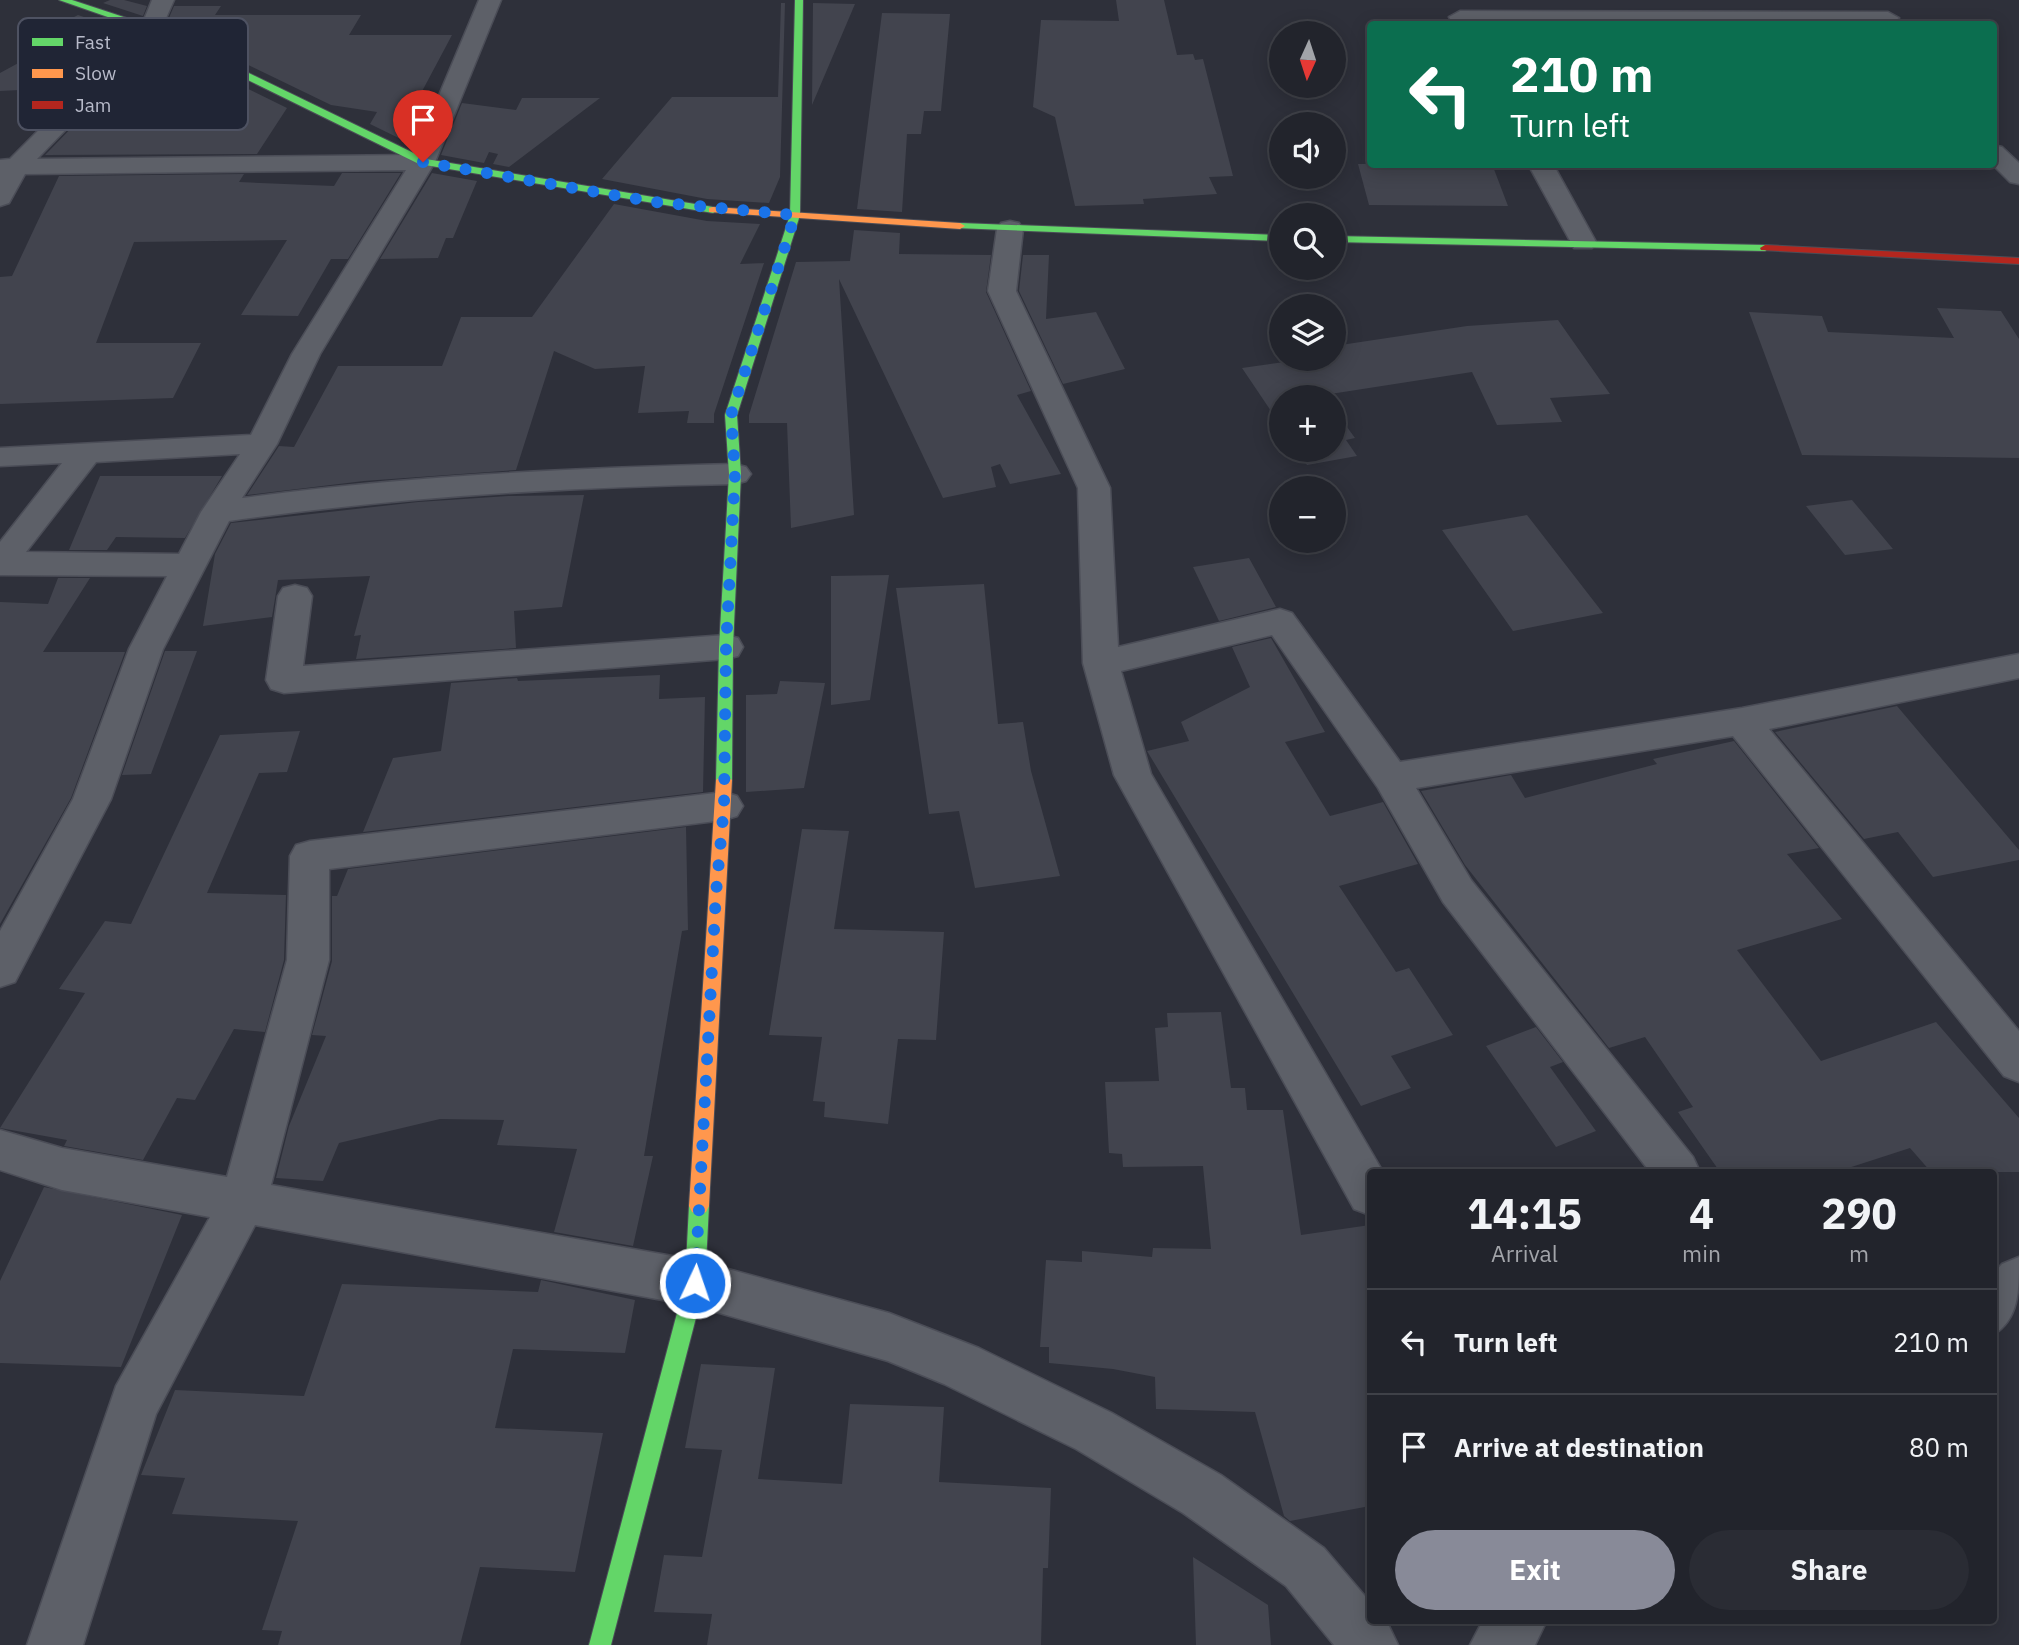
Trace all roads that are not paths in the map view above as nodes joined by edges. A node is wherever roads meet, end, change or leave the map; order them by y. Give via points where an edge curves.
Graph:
1 (63, 0) edge
2 (163, 0) edge
3 (489, 0) edge
4 (799, 0) edge
5 (1459, 14) edge
6 (1890, 14) edge
7 (118, 18) edge
8 (156, 18) edge
9 (248, 76) edge
10 (46, 130) edge
11 (1997, 156) edge
12 (423, 162) junction
13 (8, 166) edge
14 (1543, 168) edge
15 (2019, 177) edge
16 (0, 198) edge
17 (795, 215) junction
18 (1010, 229) junction
19 (1269, 238) edge
20 (1346, 239) edge
21 (1583, 242) junction
22 (2019, 261) edge
23 (262, 444) junction
24 (86, 452) junction
25 (0, 457) edge
26 (735, 474) junction
27 (217, 512) junction
28 (0, 564) edge
29 (189, 565) junction
30 (295, 596) dead end
31 (726, 647) junction
32 (1101, 663) junction
33 (2019, 666) edge
34 (1742, 721) junction
35 (1391, 778) junction
36 (724, 806) junction
37 (0, 970) edge
38 (2019, 1063) edge
39 (0, 1150) edge
40 (1675, 1169) edge
41 (1367, 1189) edge
42 (243, 1202) junction
43 (2019, 1280) edge
44 (695, 1283) junction
45 (1997, 1306) edge
46 (1516, 1624) edge
47 (55, 1645) edge
48 (600, 1645) edge
49 (1370, 1645) edge
50 (1498, 1645) edge

1 - 7 street
2 - 8 street
3 - 12 street
4 - 17 street
5 - 6 street
9 - 12 street
10 - 13 street
11 - 15 street
12 - 13 street
12 - 17 street via 654,202
12 - 23 street via 306,355
13 - 16 street
14 - 21 street
17 - 18 street
17 - 26 street via 731,415
18 - 19 street
18 - 32 street via 1002,291 1094,488
20 - 21 street
21 - 22 street
23 - 24 street
23 - 27 street
24 - 25 street
24 - 28 street
26 - 27 street via 416,487
26 - 31 street
27 - 29 street
28 - 29 street
29 - 37 street via 146,649 92,799
30 - 31 street via 284,680
31 - 36 street
32 - 35 street via 1280,621
32 - 41 street via 1133,775
33 - 34 street
34 - 35 street
34 - 38 street
35 - 40 street via 1458,891
36 - 42 street via 310,856 308,960
36 - 44 street
39 - 42 street via 62,1169
42 - 44 street
42 - 47 street via 134,1404
43 - 45 street
44 - 48 street
44 - 49 street via 889,1337 961,1366 1094,1431 1202,1493 1305,1567
46 - 50 street

